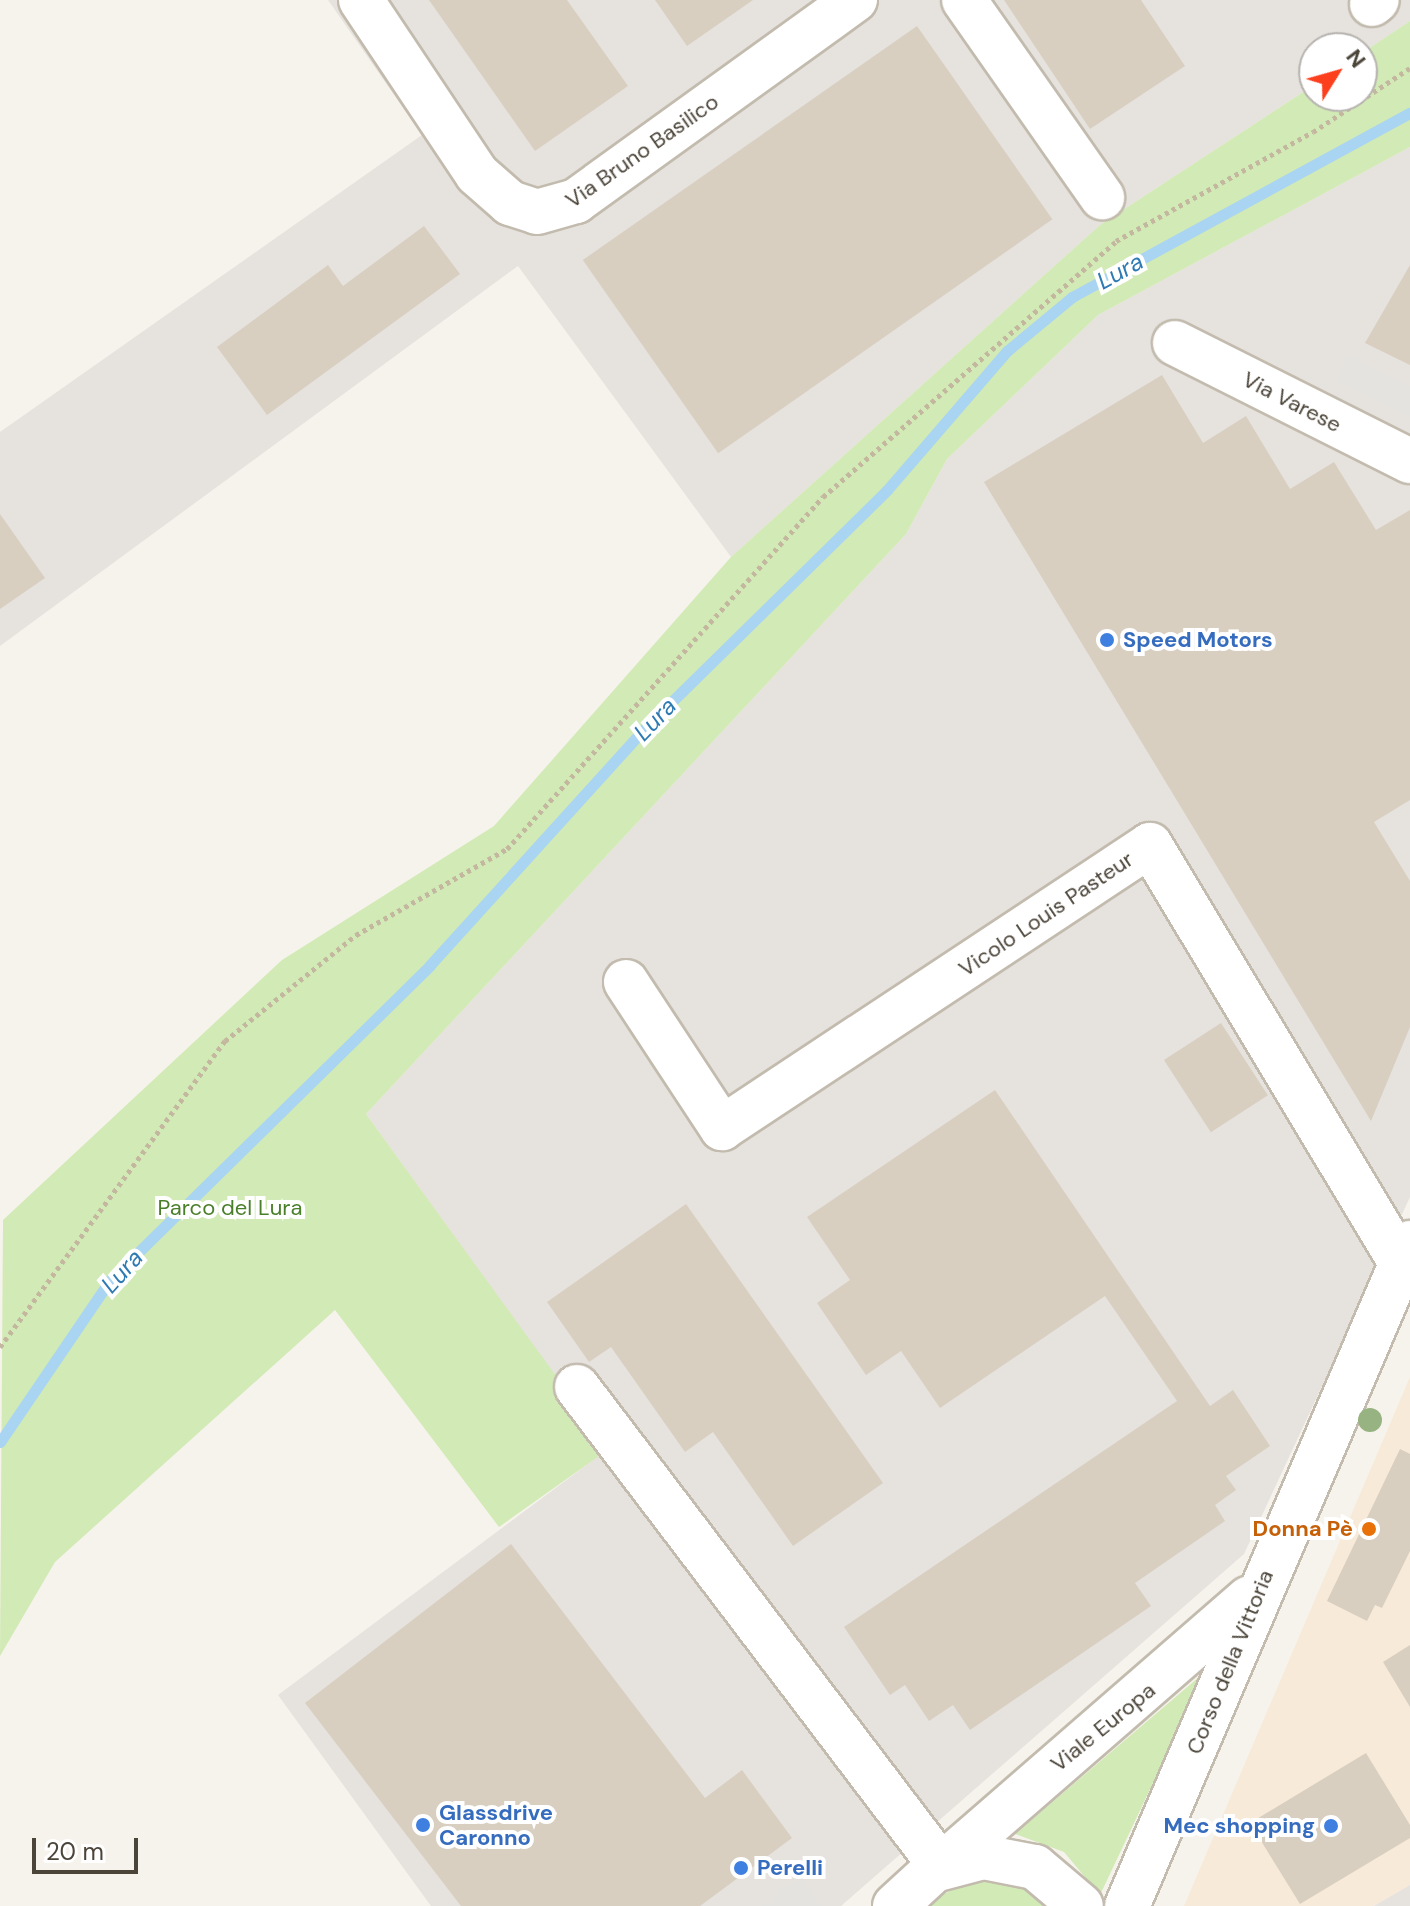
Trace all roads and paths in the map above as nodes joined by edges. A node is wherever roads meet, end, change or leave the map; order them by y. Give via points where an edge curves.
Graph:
1 (361, 0) edge
2 (855, 0) edge
3 (964, 0) edge
4 (1410, 68) edge
5 (1102, 197) dead end
6 (1175, 343) dead end
7 (1410, 461) edge
8 (626, 982) dead end
9 (1406, 1252) edge
10 (0, 1347) edge
11 (577, 1387) dead end
12 (1261, 1583) junction
13 (934, 1870) junction
14 (865, 1906) edge
15 (895, 1906) edge
16 (1081, 1906) edge
17 (1127, 1906) edge

1 - 2 street, Via Bruno Basilico via 477,174 510,203 537,212 576,201
3 - 5 street
4 - 10 path via 1313,132 1116,241 823,497 507,849 356,935 225,1041
6 - 7 street, Via Varese
8 - 9 street, Vicolo Louis Pasteur via 722,1128 1150,845
9 - 12 street, Corso della Vittoria
11 - 13 street
12 - 13 street, Viale Europa via 1208,1641
12 - 17 street, Corso della Vittoria
13 - 14 street, Viale Europa
13 - 15 street, Viale Europa
13 - 16 street, Viale Europa via 969,1858 1015,1860 1053,1877

